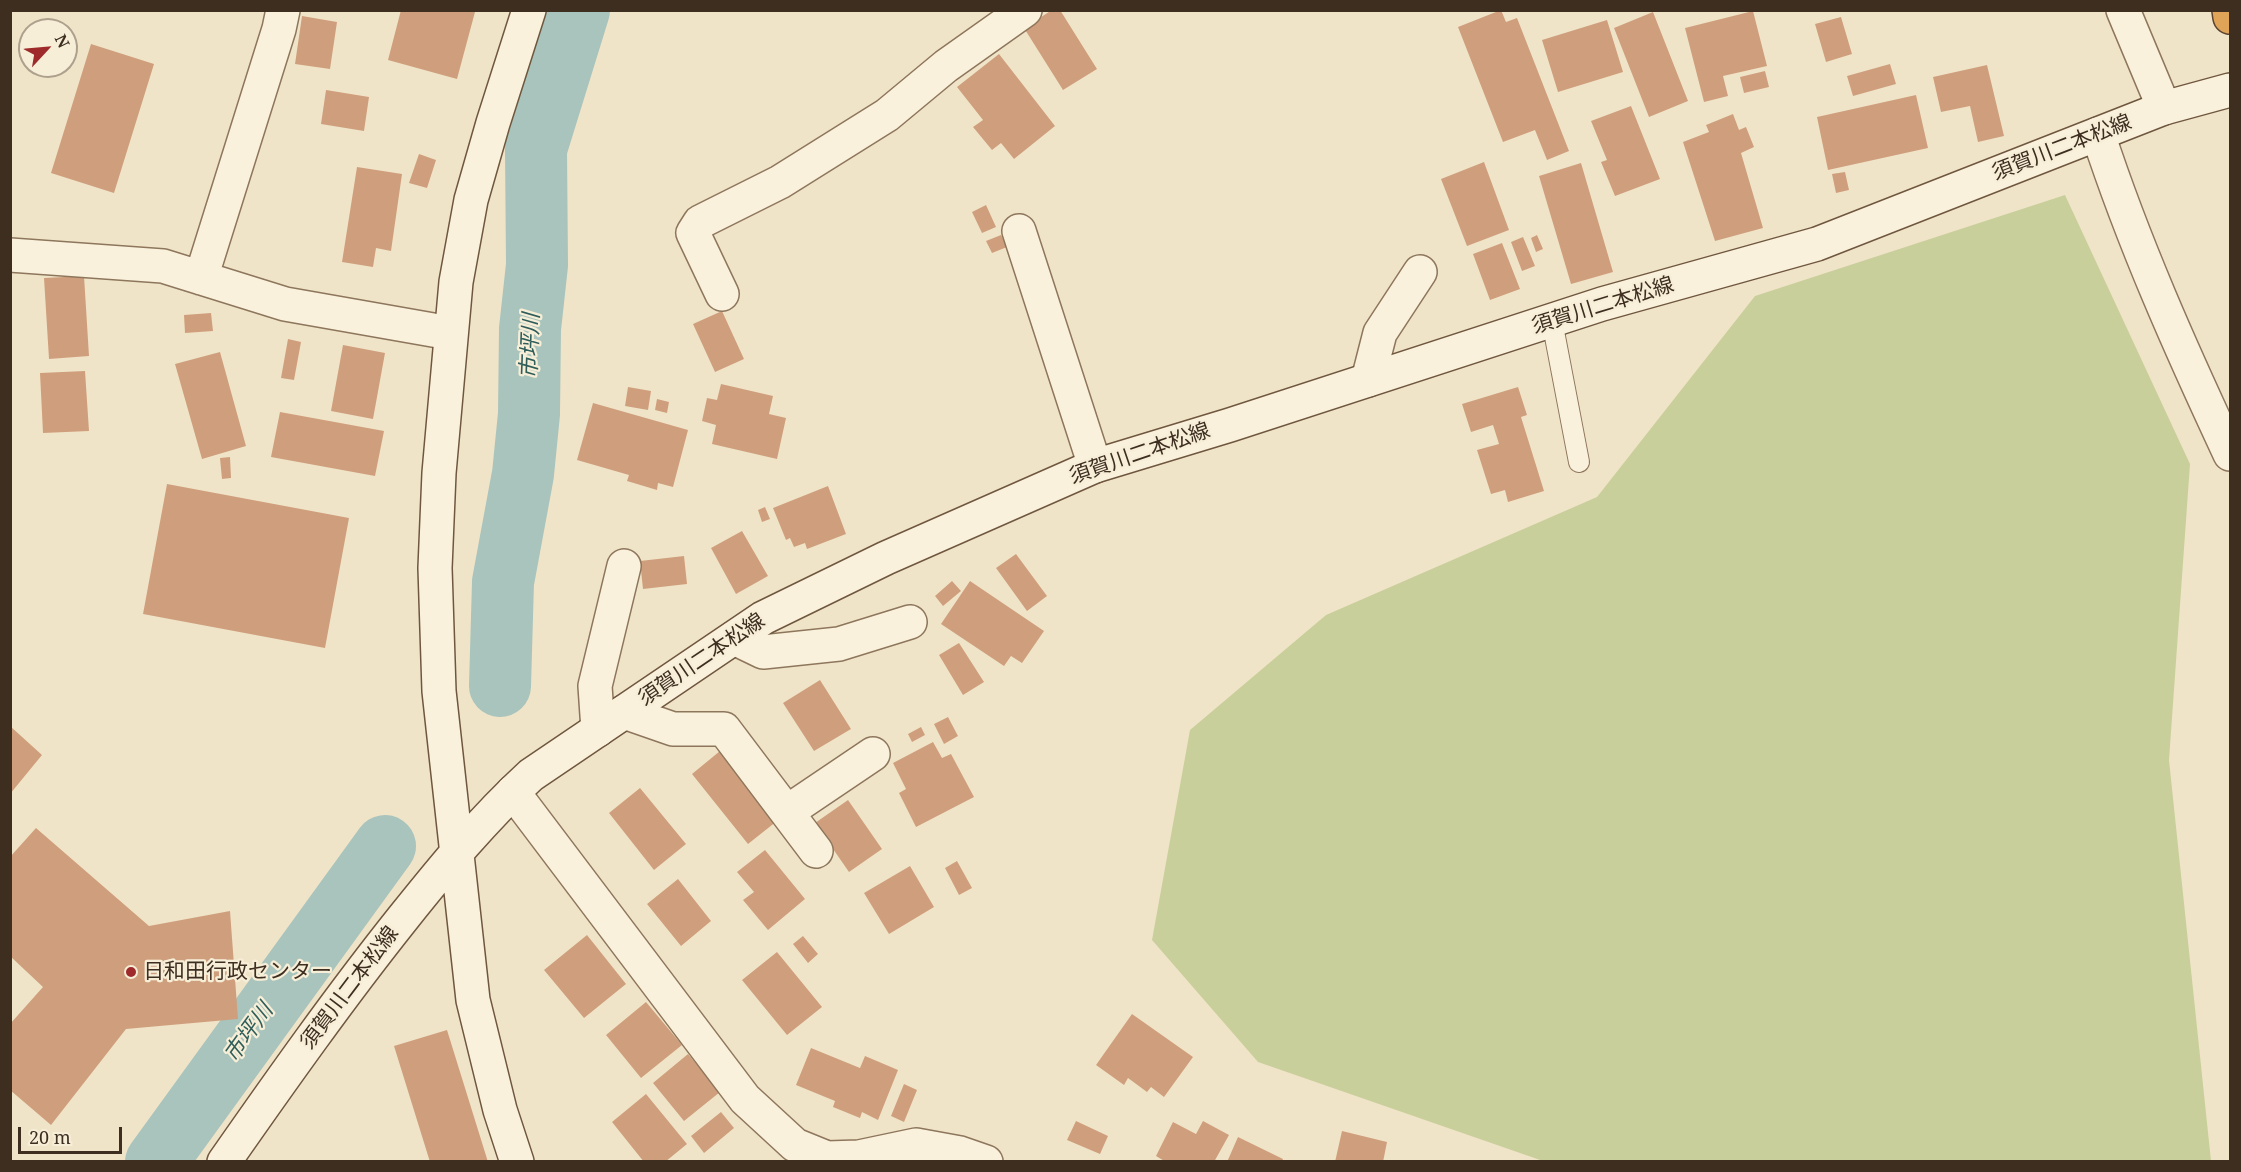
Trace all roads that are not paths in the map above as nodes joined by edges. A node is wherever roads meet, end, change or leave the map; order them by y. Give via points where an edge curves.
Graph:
1 (283, 10) edge
2 (530, 10) edge
3 (1024, 10) edge
4 (2123, 10) edge
5 (2229, 10) edge
6 (2230, 18) edge
7 (2230, 90) edge
8 (2164, 108) junction
9 (2098, 134) junction
10 (1019, 231) dead end
11 (10, 255) edge
12 (1420, 272) dead end
13 (201, 278) junction
14 (722, 294) dead end
15 (1552, 321) junction
16 (450, 333) junction
17 (1368, 380) junction
18 (2230, 454) edge
19 (1579, 462) dead end
20 (1095, 466) junction
21 (624, 566) dead end
22 (910, 622) dead end
23 (734, 638) junction
24 (611, 721) junction
25 (873, 754) dead end
26 (513, 792) junction
27 (787, 812) junction
28 (457, 851) junction
29 (816, 851) dead end
30 (224, 1161) edge
31 (517, 1161) edge
32 (986, 1161) edge

1 - 13 street
2 - 16 street via 471,200
3 - 14 street via 946,66 887,115 780,182 700,222 693,233
4 - 8 street
5 - 6 highway
7 - 8 street, 須賀川二本松線
8 - 9 street, 須賀川二本松線
9 - 15 street, 須賀川二本松線 via 1817,244
9 - 18 street via 2119,197 2173,329
10 - 20 street
11 - 13 street via 163,266
12 - 17 street via 1380,333
13 - 16 street via 285,304
15 - 17 street, 須賀川二本松線
15 - 19 lane
16 - 28 street via 435,568 439,691
17 - 20 street, 須賀川二本松線
20 - 23 street, 須賀川二本松線 via 886,558 763,618
21 - 24 street via 595,686
22 - 23 street via 839,644 763,652
23 - 24 street, 須賀川二本松線
24 - 26 street, 須賀川二本松線 via 531,775
24 - 27 street via 673,729 724,729
25 - 27 street
26 - 28 street, 須賀川二本松線
26 - 32 street via 745,1099 795,1145 827,1158 859,1157 916,1145
27 - 29 street
28 - 30 street, 須賀川二本松線 via 362,970
28 - 31 street via 473,1000

